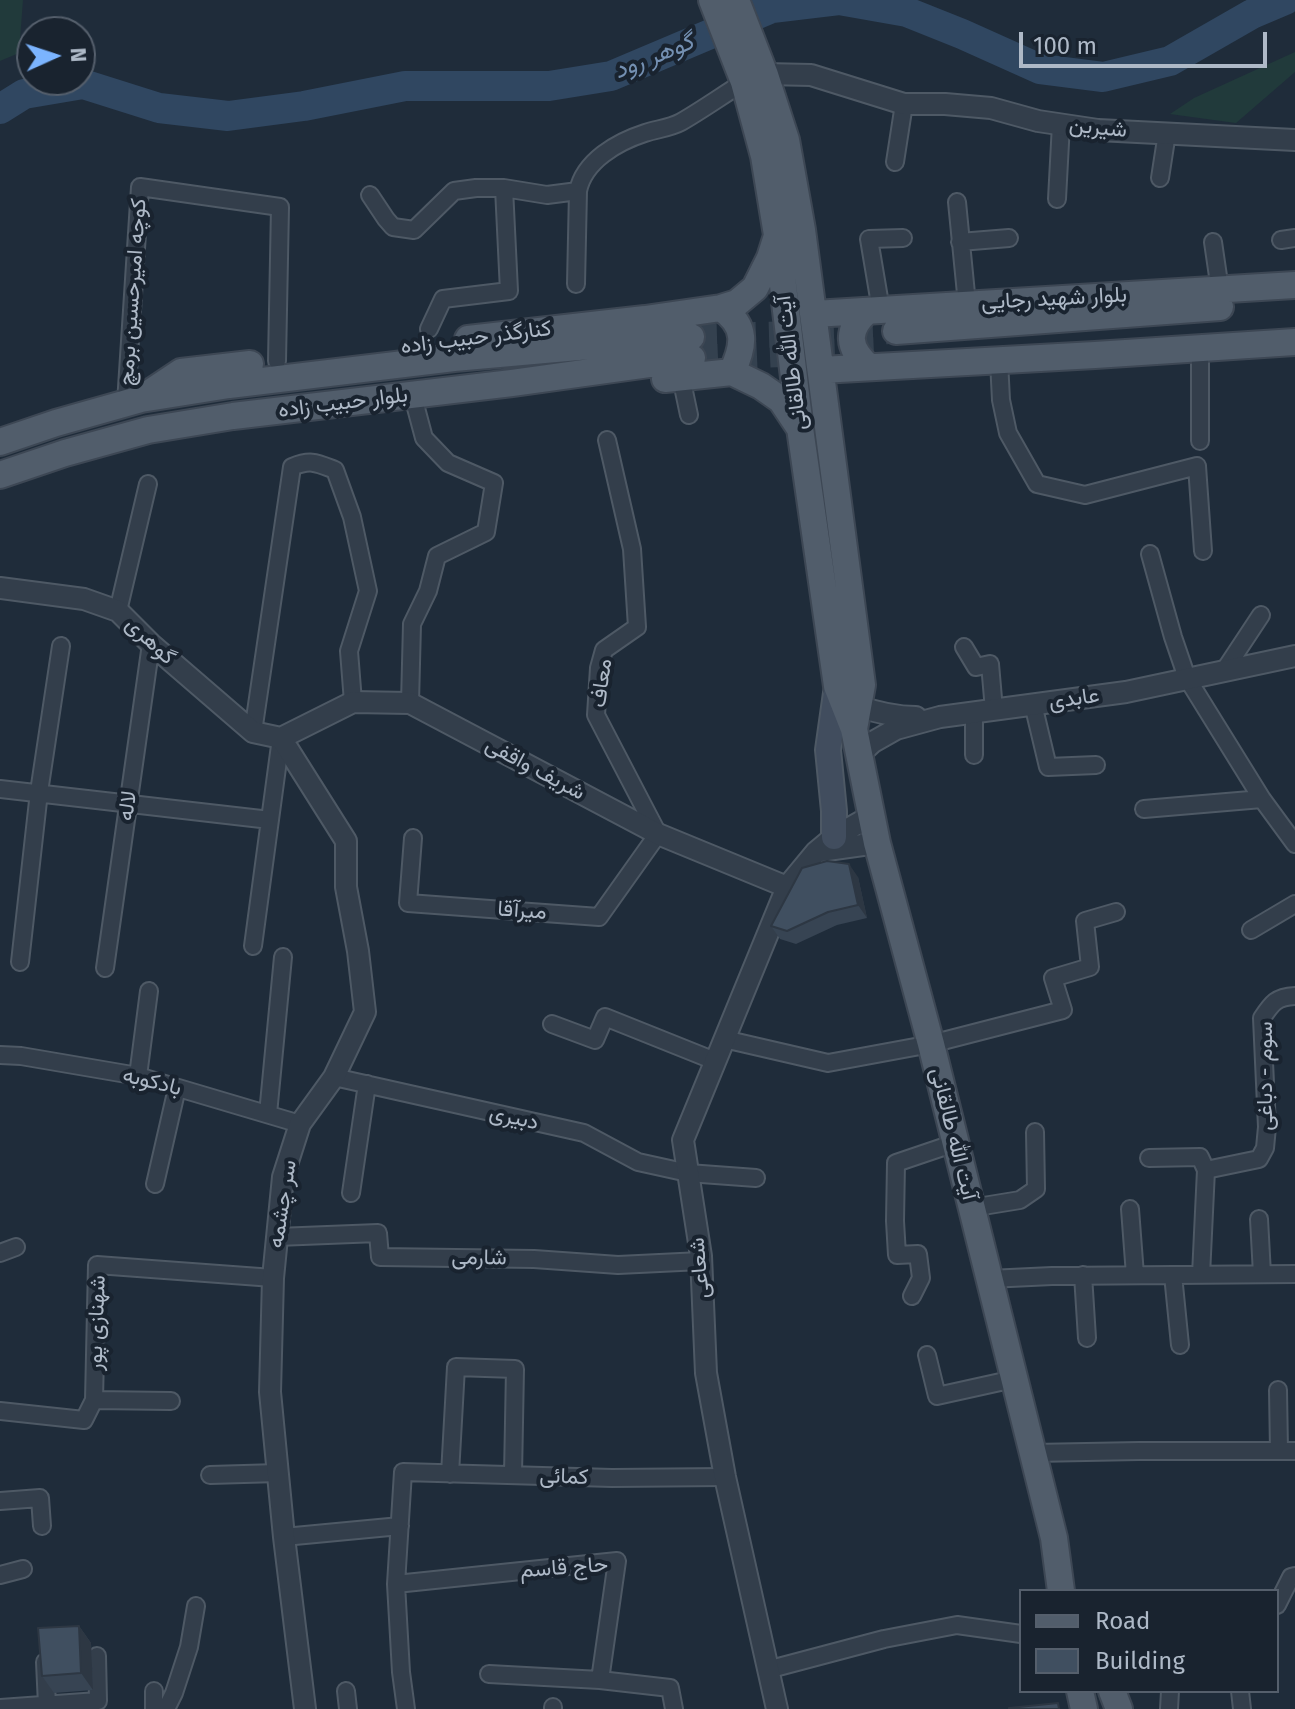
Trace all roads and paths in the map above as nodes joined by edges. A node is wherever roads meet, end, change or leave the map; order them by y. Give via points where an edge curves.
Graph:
1 (712, 0) edge
2 (736, 0) edge
3 (756, 77) junction
4 (904, 104) junction
5 (1061, 124) junction
6 (1167, 133) junction
7 (1295, 140) edge
8 (895, 162) dead end
9 (1160, 178) dead end
10 (504, 188) junction
11 (578, 191) junction
12 (370, 195) dead end
13 (1057, 199) dead end
14 (957, 202) dead end
15 (777, 235) junction
16 (903, 238) dead end
17 (1009, 238) dead end
18 (960, 242) junction
19 (1213, 242) dead end
20 (576, 284) dead end
21 (1295, 285) edge
22 (1220, 290) junction
23 (1295, 302) edge
24 (967, 304) junction
25 (721, 308) junction
26 (814, 314) junction
27 (885, 325) junction
28 (429, 329) dead end
29 (1295, 329) edge
30 (1295, 342) edge
31 (1200, 348) junction
32 (688, 358) junction
33 (277, 361) junction
34 (999, 361) junction
35 (869, 367) junction
36 (821, 370) junction
37 (732, 372) junction
38 (134, 401) junction
39 (416, 408) junction
40 (689, 415) dead end
41 (800, 428) junction
42 (148, 430) junction
43 (607, 440) dead end
44 (1200, 441) dead end
45 (0, 442) edge
46 (0, 475) edge
47 (148, 484) dead end
48 (1203, 551) dead end
49 (1150, 554) dead end
50 (845, 558) junction
51 (818, 562) junction
52 (1, 592) edge
53 (118, 611) junction
54 (1261, 615) dead end
55 (151, 644) junction
56 (61, 646) dead end
57 (964, 647) dead end
58 (1295, 656) edge
59 (1224, 671) junction
60 (1187, 678) junction
61 (837, 686) junction
62 (353, 702) junction
63 (410, 703) junction
64 (1033, 704) junction
65 (984, 711) junction
66 (940, 717) junction
67 (857, 730) junction
68 (253, 732) junction
69 (281, 738) junction
70 (974, 755) dead end
71 (1096, 765) dead end
72 (0, 789) edge
73 (39, 792) junction
74 (1262, 799) junction
75 (128, 803) junction
76 (1144, 809) dead end
77 (871, 816) junction
78 (270, 820) junction
79 (658, 834) junction
80 (413, 838) dead end
81 (877, 843) junction
82 (1295, 844) edge
83 (825, 845) junction
84 (787, 887) junction
85 (1295, 904) edge
86 (1116, 912) dead end
87 (1251, 930) dead end
88 (253, 946) dead end
89 (283, 957) dead end
90 (20, 962) dead end
91 (105, 968) dead end
92 (149, 991) dead end
93 (1295, 996) edge
94 (552, 1024) dead end
95 (724, 1039) junction
96 (931, 1044) junction
97 (0, 1055) edge
98 (715, 1061) junction
99 (138, 1076) junction
100 (334, 1077) junction
101 (367, 1084) junction
102 (177, 1088) junction
103 (268, 1114) junction
104 (300, 1124) junction
105 (1035, 1132) dead end
106 (955, 1143) junction
107 (1149, 1158) dead end
108 (1206, 1170) junction
109 (688, 1173) junction
110 (756, 1178) dead end
111 (155, 1184) dead end
112 (351, 1193) dead end
113 (971, 1208) junction
114 (1130, 1209) dead end
115 (1259, 1219) dead end
116 (277, 1237) junction
117 (701, 1261) junction
118 (1262, 1274) junction
119 (1295, 1274) edge
120 (1083, 1275) junction
121 (1135, 1275) junction
122 (1173, 1275) junction
123 (1201, 1275) junction
124 (273, 1278) junction
125 (989, 1279) junction
126 (912, 1296) dead end
127 (1087, 1338) dead end
128 (1180, 1345) dead end
129 (927, 1355) dead end
130 (1014, 1379) junction
131 (1278, 1390) dead end
132 (94, 1400) junction
133 (171, 1401) dead end
134 (0, 1411) edge
135 (1287, 1451) edge
136 (1033, 1453) junction
137 (278, 1473) junction
138 (450, 1474) junction
139 (210, 1475) dead end
140 (513, 1475) junction
141 (725, 1477) junction
142 (0, 1501) edge
143 (42, 1526) dead end
144 (400, 1526) junction
145 (284, 1537) junction
146 (1054, 1538) junction
147 (23, 1569) dead end
148 (0, 1575) edge
149 (1295, 1576) edge
150 (396, 1584) junction
151 (1061, 1589) edge
152 (1073, 1589) edge
153 (1279, 1601) edge
154 (196, 1606) dead end
155 (1019, 1634) edge
156 (97, 1656) dead end
157 (45, 1658) edge
158 (767, 1670) junction
159 (489, 1674) dead end
160 (600, 1680) junction
161 (154, 1691) dead end
162 (346, 1691) dead end
163 (47, 1705) junction
164 (0, 1708) edge
165 (154, 1709) edge
166 (166, 1709) edge
167 (305, 1709) edge
168 (348, 1709) edge
169 (406, 1709) edge
170 (674, 1709) edge
171 (777, 1709) edge

1 - 3 main road, آیت الله طالقانی
2 - 3 main road, آیت الله طالقانی
3 - 4 street, شیرین via 811,75
3 - 11 street via 678,124 611,148 596,159
3 - 15 main road, آیت الله طالقانی
3 - 26 main road, آیت الله طالقانی via 786,140
4 - 5 street, شیرین via 991,108
4 - 8 street
5 - 6 street, شیرین
5 - 13 street
6 - 7 street, شیرین
6 - 9 street
10 - 11 street via 547,195
10 - 12 street via 454,191 414,230 393,227
10 - 28 street via 509,291 443,299
11 - 20 street
14 - 18 street
15 - 25 main road, کنارگذر حبیب زاده via 755,288
15 - 41 main road, آیت الله طالقانی
16 - 27 street via 869,239
17 - 18 street
18 - 24 street
19 - 22 street
21 - 22 main road, بلوار شهید رجایی
22 - 24 main road, بلوار شهید رجایی
23 - 27 main road, بلوار شهید رجایی
24 - 27 main road, بلوار شهید رجایی
25 - 33 main road, کنارگذر حبیب زاده
25 - 37 main road via 739,325 742,339
26 - 27 main road, بلوار شهید رجایی
26 - 36 main road, آیت الله طالقانی
27 - 29 main road, بلوار شهید رجایی
27 - 35 main road via 856,321 853,348
30 - 31 main road
31 - 34 main road
31 - 44 street
32 - 37 main road
32 - 38 main road, بلوار حبیب زاده via 454,358
32 - 39 main road
32 - 40 street
32 - 42 main road, بلوار حبیب زاده
33 - 38 main road, کنارگذر حبیب زاده via 181,372
33 - 38 street, کوچه امیرحسین برمچ via 280,207 140,187
34 - 35 main road
34 - 48 street via 1008,433 1037,484 1085,495 1197,466
35 - 36 main road
36 - 50 main road, آیت الله طالقانی
37 - 41 main road via 781,400
38 - 45 main road, بلوار حبیب زاده
39 - 42 main road via 239,429
39 - 63 street via 424,438 448,463 494,483 486,532 437,556 412,624
41 - 51 main road, آیت الله طالقانی
42 - 46 main road, بلوار حبیب زاده
43 - 79 street, معاف via 632,549 637,627 604,650 596,715
47 - 53 street
49 - 60 street
50 - 51 main road
50 - 67 main road, آیت الله طالقانی via 862,685
51 - 61 main road, آیت الله طالقانی
52 - 53 street, گوهری via 84,599
53 - 55 street, گوهری
54 - 59 street
55 - 68 street, گوهری
55 - 75 street, لاله
56 - 73 street
57 - 65 street via 976,667 990,664
58 - 59 street, عابدی
59 - 60 street, عابدی
60 - 64 street, عابدی
60 - 74 street
61 - 67 main road, آیت الله طالقانی
61 - 83 main road via 828,750 834,811
62 - 63 street, شریف واقفی
62 - 68 street via 349,651 368,591 352,517 335,470 312,461 292,467
62 - 69 street, شریف واقفی
63 - 79 street, شریف واقفی
64 - 65 street, عابدی
64 - 71 street via 1048,767
65 - 66 street, عابدی
65 - 70 street
66 - 67 street via 876,713
66 - 67 street, عابدی via 896,729 873,742
67 - 77 main road, آیت الله طالقانی
68 - 69 street, گوهری
69 - 78 street
69 - 100 street, سر چشمه via 346,841 346,887 365,1012
72 - 73 street
73 - 75 street
73 - 90 street
74 - 76 street
74 - 82 street
75 - 78 street
75 - 91 street, لاله
77 - 81 main road, آیت الله طالقانی
77 - 83 street
78 - 88 street
79 - 80 street, میرآقا via 599,917 408,903
79 - 84 street, شریف واقفی
81 - 83 street
81 - 96 main road, آیت الله طالقانی
83 - 84 street, شعاعی
84 - 95 street, شعاعی
85 - 87 street
86 - 96 street via 1085,921 1090,967 1053,978 1063,1010
89 - 103 street
92 - 99 street
93 - 108 street, سوم - دباغی via 1282,997 1262,1018 1265,1148 1259,1159
94 - 98 street via 595,1040 605,1017
95 - 96 street via 828,1063
95 - 98 street, شعاعی
96 - 106 main road, آیت الله طالقانی
97 - 99 street, بادکوبه
98 - 109 street, شعاعی via 683,1140
99 - 102 street, بادکوبه
100 - 101 street, دبیری
100 - 104 street, سر چشمه
101 - 109 street, دبیری via 584,1133 638,1162
101 - 112 street
102 - 103 street, بادکوبه
102 - 111 street
103 - 104 street, بادکوبه
104 - 116 street, سر چشمه via 283,1177
105 - 113 street via 1036,1189 1020,1200
106 - 113 main road, آیت الله طالقانی
106 - 126 street via 896,1163 897,1255 918,1254 921,1278
107 - 108 street via 1200,1157
108 - 123 street
109 - 110 street, دبیری
109 - 117 street, شعاعی
113 - 125 main road, آیت الله طالقانی
114 - 121 street
115 - 118 street
116 - 117 street, شارمی via 378,1233 380,1257 618,1265
116 - 124 street, سر چشمه
117 - 141 street, شعاعی via 706,1373
118 - 119 street
118 - 123 street
120 - 121 street
120 - 125 street
120 - 127 street
121 - 122 street
122 - 123 street
122 - 128 street
124 - 132 street, شهنازی پور via 97,1265
124 - 137 street, سر چشمه via 270,1392
125 - 130 main road, آیت الله طالقانی
129 - 130 street via 937,1396
130 - 136 main road, آیت الله طالقانی
131 - 135 street
132 - 133 street
132 - 134 street, شهنازی پور via 84,1420
135 - 136 street
136 - 146 main road, آیت الله طالقانی
137 - 139 street
137 - 145 street, سر چشمه
138 - 140 street, کمائی
138 - 140 street via 456,1367 515,1369
138 - 144 street, کمائی via 403,1472
140 - 141 street, کمائی
141 - 158 street, شعاعی
142 - 143 street via 40,1498
144 - 145 street
144 - 150 street
145 - 167 street, سر چشمه
146 - 151 main road, آیت الله طالقانی
146 - 152 main road, آیت الله طالقانی
147 - 148 street
149 - 153 street
150 - 160 street, حاج قاسم via 617,1561
150 - 169 street
154 - 166 street via 189,1647
155 - 158 street via 957,1625
156 - 163 street via 98,1701
157 - 163 street
158 - 171 street, شعاعی
159 - 160 street
160 - 170 street via 670,1688
161 - 165 street
162 - 168 street
163 - 164 street

